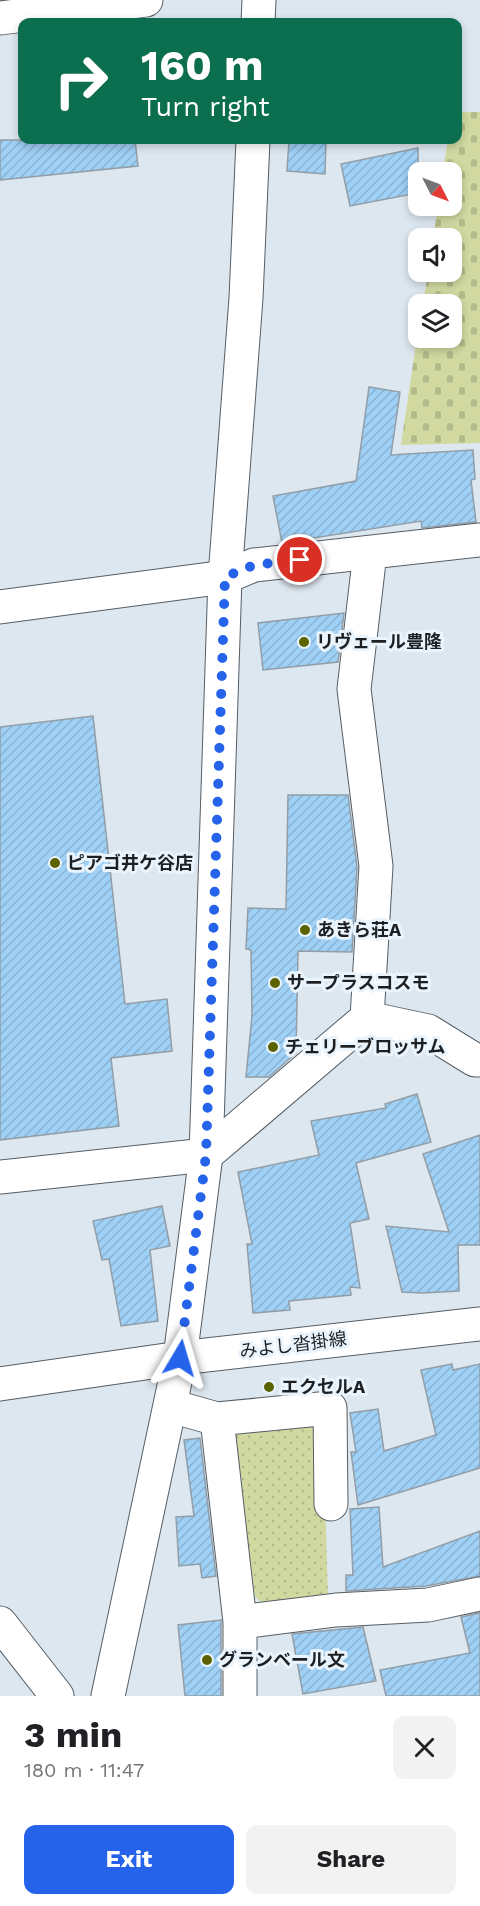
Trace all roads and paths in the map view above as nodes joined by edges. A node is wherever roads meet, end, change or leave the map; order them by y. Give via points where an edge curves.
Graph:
1 (146, 0) edge
2 (259, 0) edge
3 (0, 18) edge
4 (258, 18) edge
5 (253, 144) edge
6 (480, 540) edge
7 (370, 553) junction
8 (225, 577) junction
9 (0, 607) edge
10 (367, 1018) junction
11 (480, 1060) edge
12 (206, 1155) junction
13 (0, 1177) edge
14 (480, 1324) edge
15 (180, 1358) junction
16 (0, 1384) edge
17 (171, 1406) junction
18 (217, 1419) junction
19 (331, 1504) dead end
20 (480, 1594) edge
21 (0, 1623) edge
22 (240, 1623) junction
23 (57, 1696) edge
24 (108, 1696) edge
25 (240, 1696) edge

1 - 3 street
2 - 4 street
5 - 8 street via 246,298
6 - 7 street
7 - 8 street via 254,565
7 - 10 street via 354,689 376,866
8 - 9 street
8 - 12 street
10 - 11 street via 428,1031
10 - 12 street
12 - 13 street
12 - 15 street
14 - 15 street, みよし沓掛線
15 - 16 street, みよし沓掛線
15 - 17 street
17 - 18 street
17 - 24 street
18 - 19 street via 330,1408
18 - 22 street
20 - 22 street via 428,1605 336,1610
21 - 23 street
22 - 25 street

